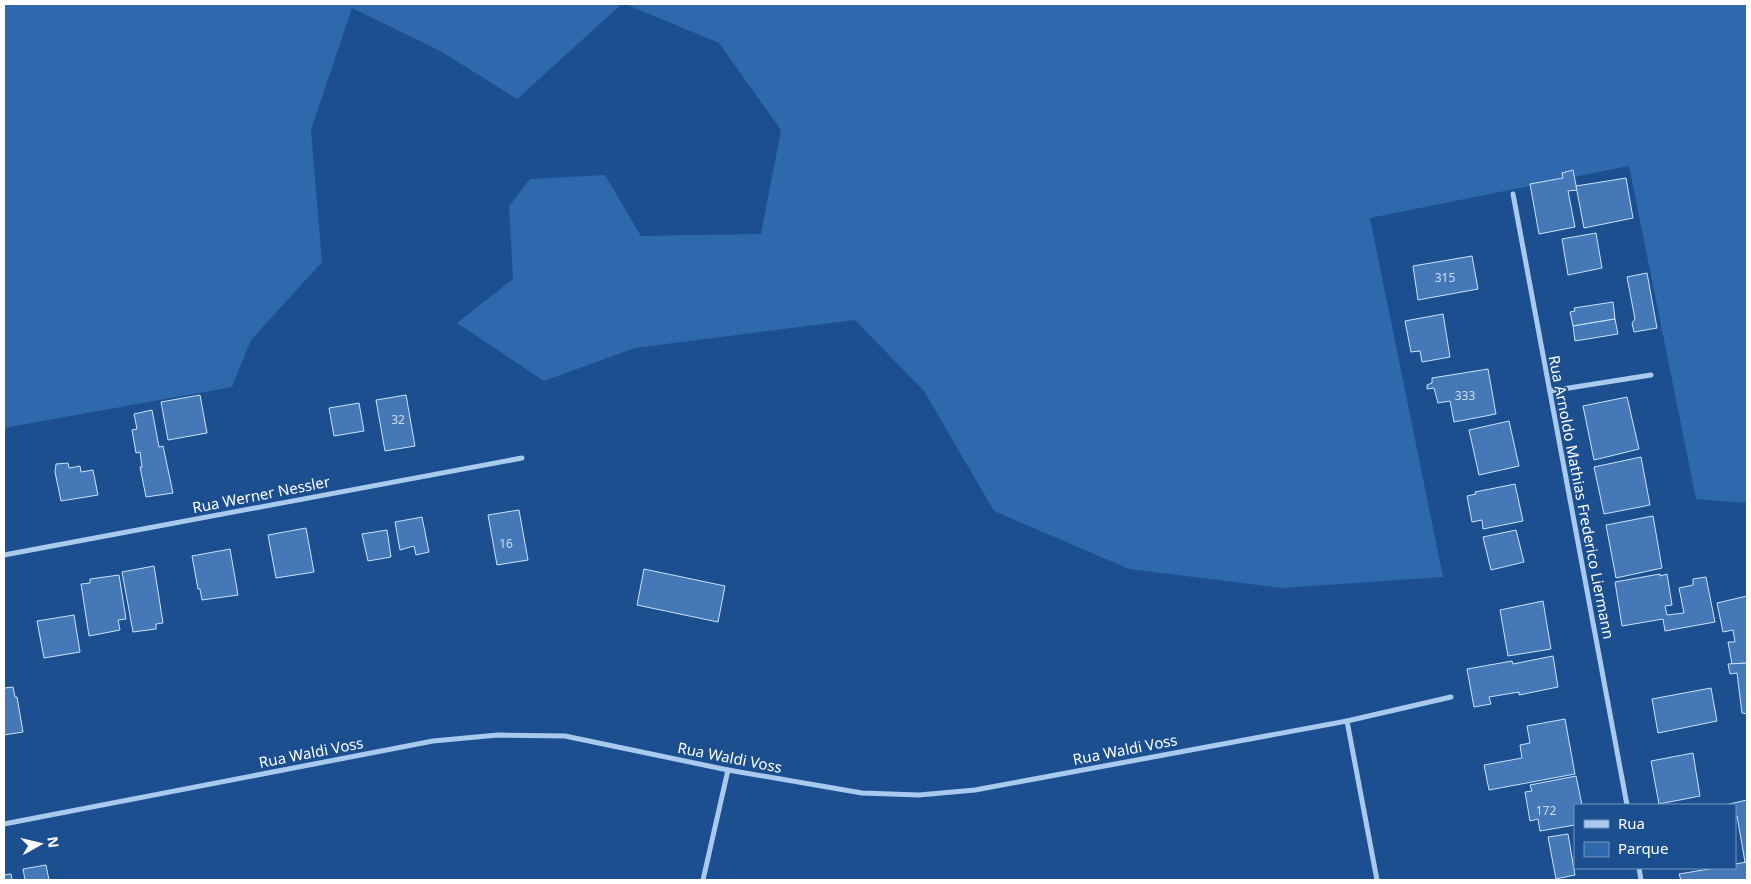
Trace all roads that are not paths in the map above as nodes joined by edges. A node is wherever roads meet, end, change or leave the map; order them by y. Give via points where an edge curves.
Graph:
1 (1513, 194) dead end
2 (1651, 374) dead end
3 (1550, 391) junction
4 (522, 458) dead end
5 (4, 555) edge
6 (1451, 697) dead end
7 (1347, 721) junction
8 (728, 770) junction
9 (1627, 804) edge
10 (4, 824) edge
11 (703, 880) edge
12 (1378, 880) edge

1 - 3 street, Rua Arnoldo Mathias Frederico Liermann
2 - 3 street
3 - 9 street, Rua Arnoldo Mathias Frederico Liermann
4 - 5 street, Rua Werner Nessler
6 - 7 street, Rua Waldi Voss
7 - 8 street, Rua Waldi Voss via 975,790 919,795 862,793
7 - 12 street
8 - 10 street, Rua Waldi Voss via 565,736 498,735 433,741
8 - 11 street

